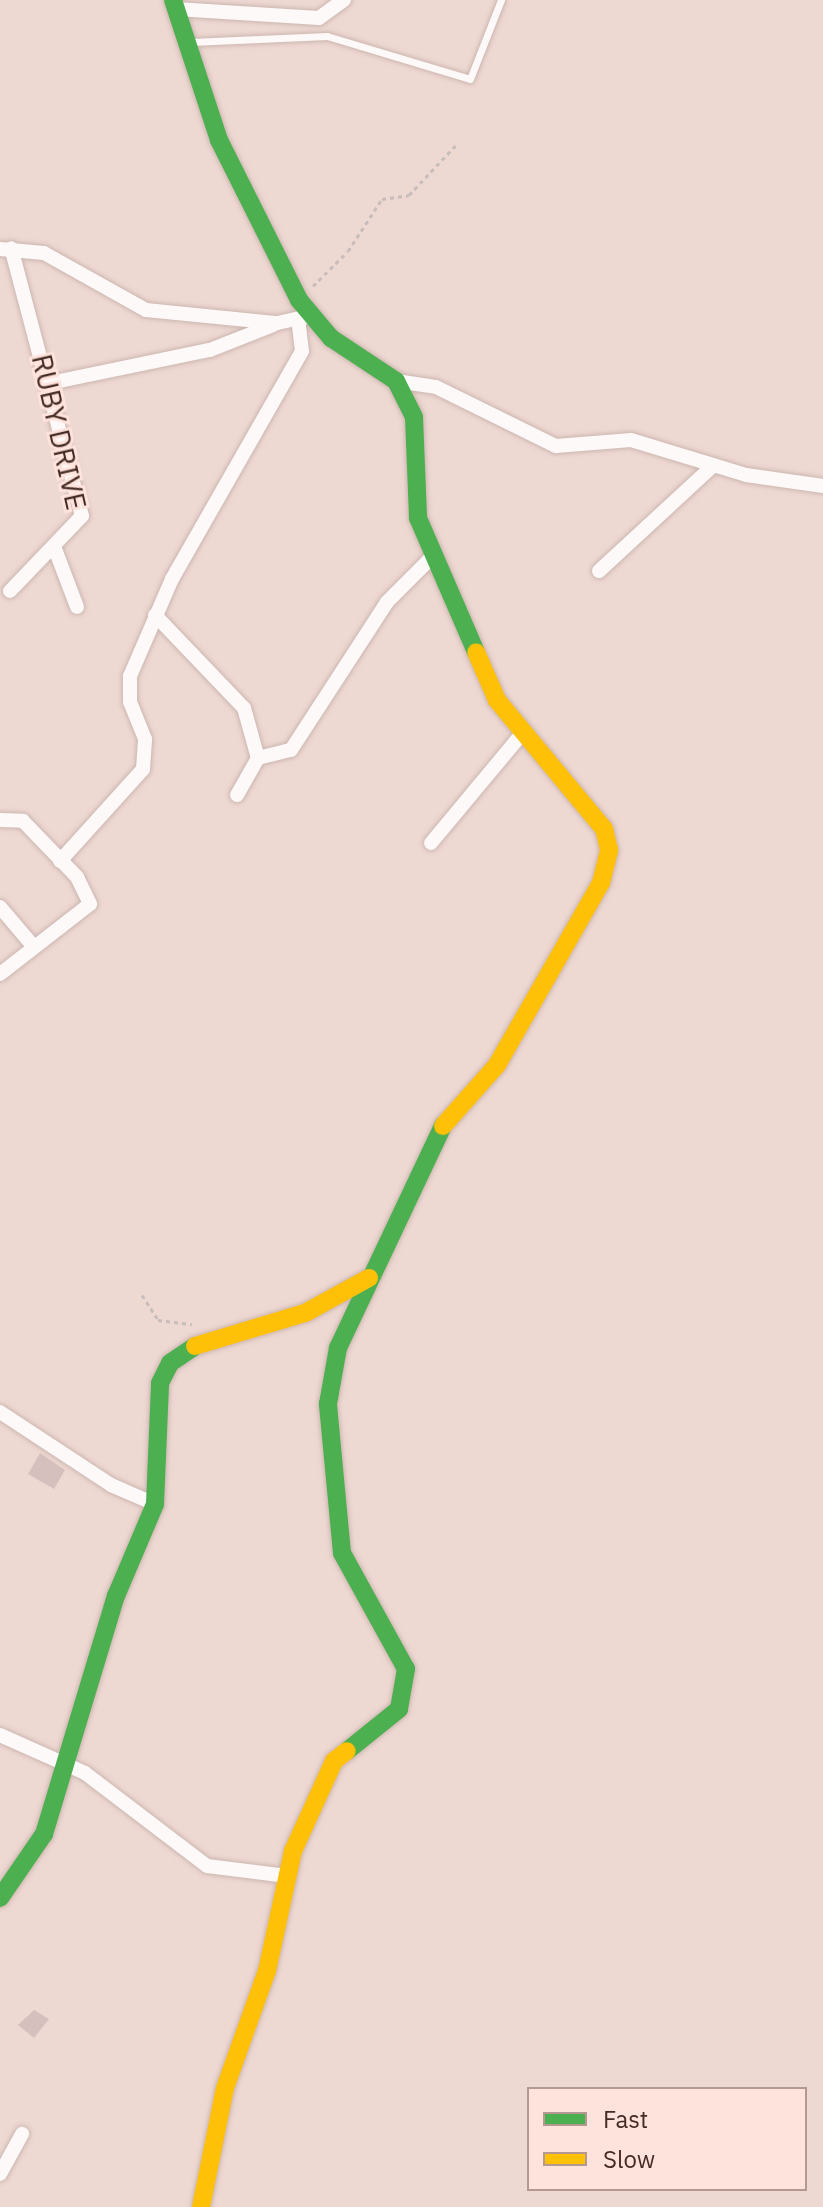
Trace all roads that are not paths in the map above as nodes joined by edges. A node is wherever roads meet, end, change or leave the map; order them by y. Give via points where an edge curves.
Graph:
1 (344, 0) edge
2 (501, 0) edge
3 (174, 4) edge
4 (185, 43) junction
5 (6, 248) edge
6 (305, 317) junction
7 (277, 323) junction
8 (396, 381) junction
9 (50, 383) junction
10 (714, 465) junction
11 (823, 486) edge
12 (55, 549) junction
13 (432, 557) junction
14 (599, 571) dead end
15 (10, 591) dead end
16 (77, 607) dead end
17 (155, 615) junction
18 (520, 736) junction
19 (258, 758) junction
20 (237, 795) dead end
21 (0, 820) edge
22 (431, 843) dead end
23 (60, 861) junction
24 (0, 907) edge
25 (34, 947) junction
26 (0, 974) edge
27 (369, 1278) junction
28 (0, 1412) edge
29 (155, 1504) junction
30 (0, 1735) edge
31 (70, 1764) junction
32 (287, 1876) junction
33 (0, 1898) edge
34 (22, 2134) dead end
35 (0, 2174) edge
36 (201, 2207) edge

1 - 3 street via 319,18
2 - 4 lane via 470,79 327,36
3 - 4 street
4 - 6 street via 219,140
5 - 7 street via 44,253 146,310
5 - 9 street, RUBY DRIVE
6 - 7 street
6 - 8 street
6 - 17 street via 302,351
7 - 9 street via 210,350
8 - 10 street via 436,387 556,446 631,440
8 - 13 street via 414,417 418,518
9 - 12 street, RUBY DRIVE via 82,516
10 - 11 street
10 - 14 street
12 - 15 street, RUBY DRIVE
12 - 16 street
13 - 18 street
13 - 19 street via 387,602 291,750
17 - 19 street via 244,708
17 - 23 street via 128,691 145,739 143,769
18 - 22 street
18 - 27 street via 604,829 607,867 497,1065 442,1127
19 - 20 street
21 - 23 street via 23,821
23 - 25 street via 90,904
24 - 25 street
25 - 26 street
27 - 29 street via 305,1313 199,1343 170,1363 160,1383
27 - 32 street via 338,1348 328,1404 332,1449 342,1553 406,1669 399,1709 334,1761
28 - 29 street via 111,1485
29 - 31 street via 116,1596
30 - 31 street
31 - 32 street via 207,1866
31 - 33 street via 44,1834
32 - 36 street via 267,1971 225,2088
34 - 35 street

